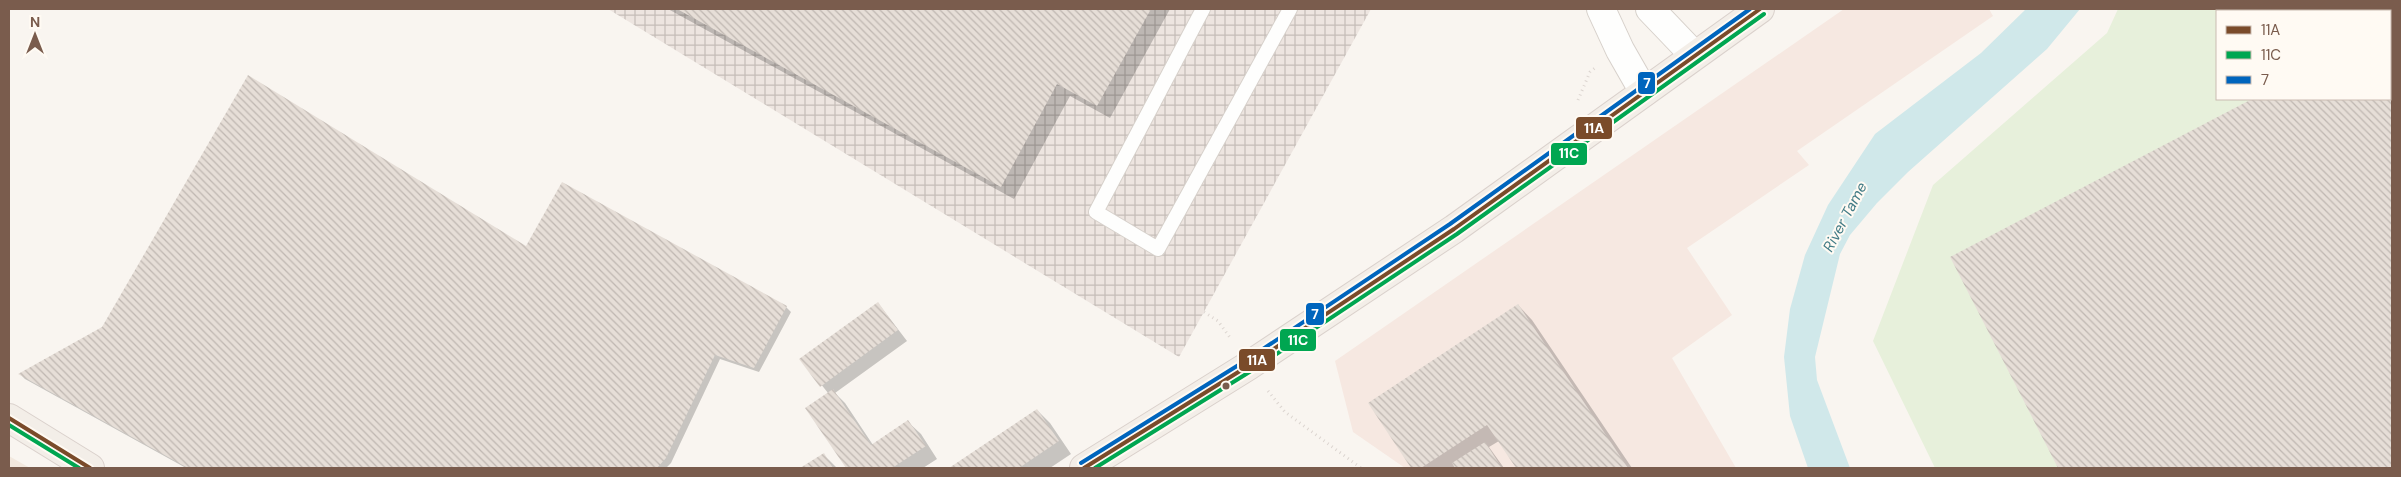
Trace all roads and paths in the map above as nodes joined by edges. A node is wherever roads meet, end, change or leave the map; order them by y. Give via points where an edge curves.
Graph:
1 (1203, 9) edge
2 (1290, 9) edge
3 (1601, 9) edge
4 (1650, 9) edge
5 (1760, 9) edge
6 (1620, 50) junction
7 (1694, 55) junction
8 (1644, 92) junction
9 (1576, 104) dead end
10 (1204, 312) dead end
11 (1248, 366) junction
12 (9, 418) edge
13 (90, 468) edge
14 (1084, 468) edge
15 (1361, 468) edge

1 - 2 lane via 1096,212 1158,249
3 - 6 street
4 - 7 street
5 - 7 main road
6 - 8 street
6 - 9 path via 1590,72
7 - 8 main road
8 - 11 main road via 1454,229
10 - 11 path via 1218,321
11 - 14 main road
11 - 15 path via 1285,412
12 - 13 main road

